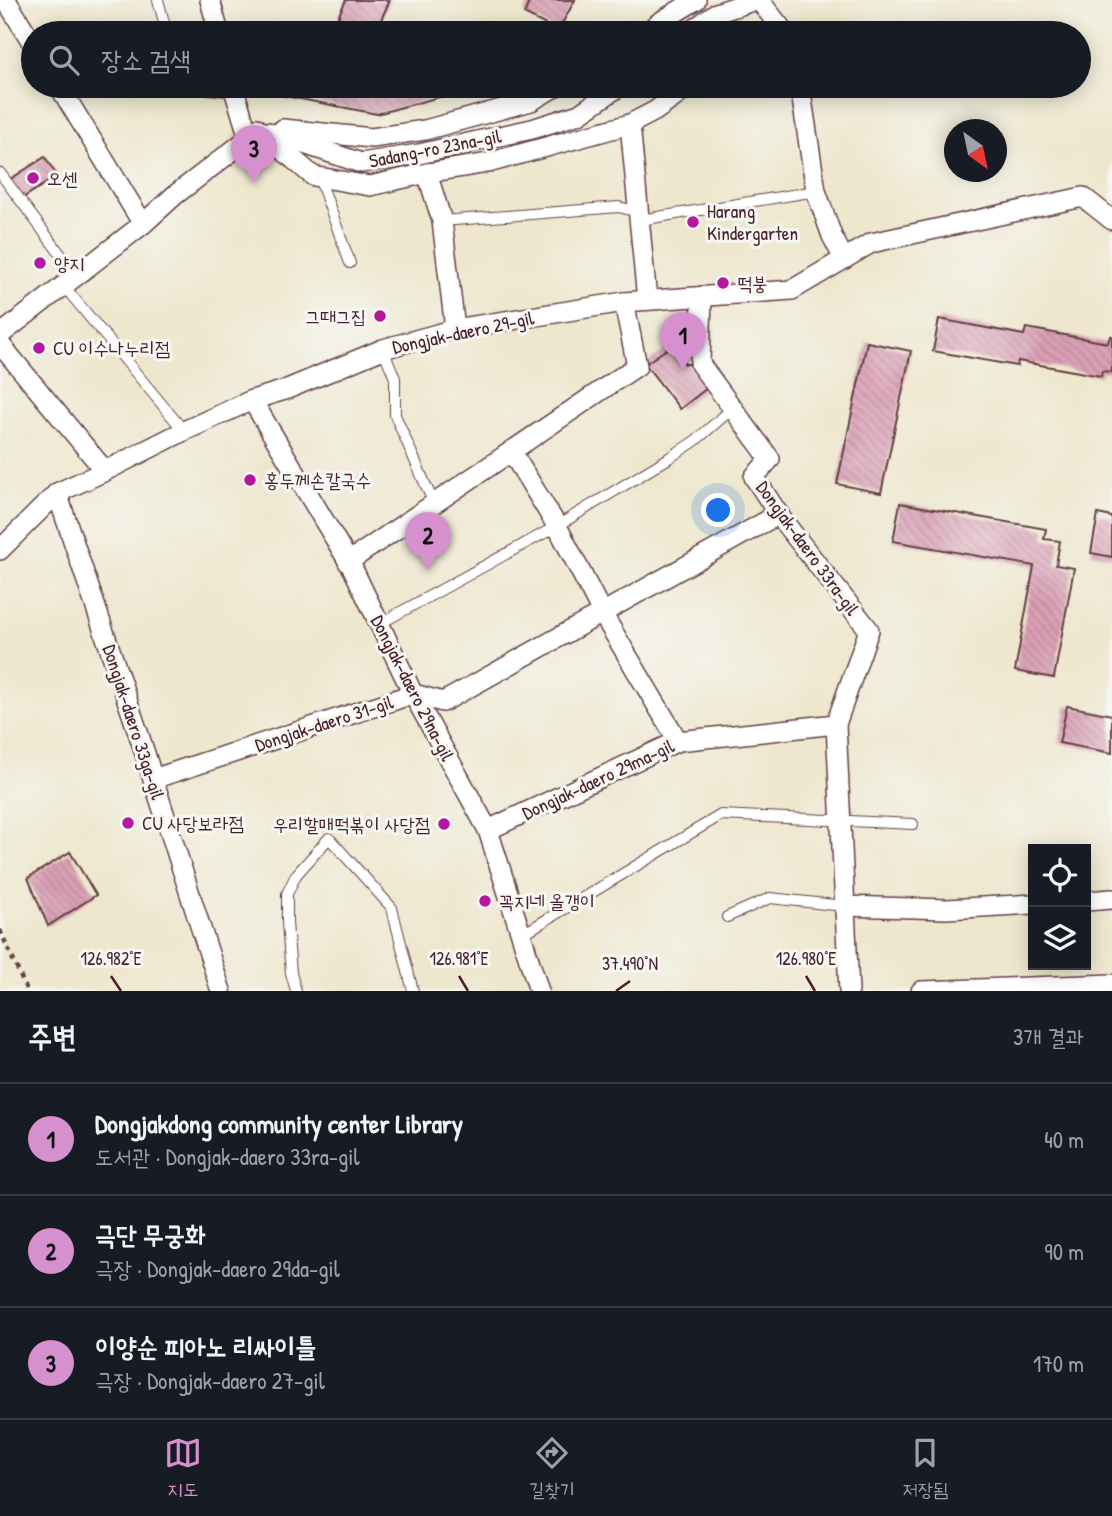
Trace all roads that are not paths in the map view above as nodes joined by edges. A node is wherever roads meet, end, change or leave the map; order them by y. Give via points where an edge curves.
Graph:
1 (6, 0) edge
2 (158, 0) edge
3 (210, 0) edge
4 (696, 0) edge
5 (758, 0) edge
6 (164, 21) edge
7 (216, 21) edge
8 (669, 21) edge
9 (705, 21) edge
10 (774, 21) edge
11 (21, 24) edge
12 (66, 98) edge
13 (238, 98) edge
14 (537, 98) edge
15 (602, 98) edge
16 (673, 98) edge
17 (802, 98) edge
18 (630, 124) junction
19 (253, 133) junction
20 (0, 173) edge
21 (427, 173) junction
22 (313, 176) junction
23 (816, 191) junction
24 (638, 212) junction
25 (1112, 220) edge
26 (442, 221) junction
27 (144, 224) junction
28 (844, 259) junction
29 (349, 262) dead end
30 (69, 280) junction
31 (702, 296) junction
32 (647, 300) junction
33 (624, 302) junction
34 (455, 330) junction
35 (0, 335) edge
36 (0, 344) edge
37 (383, 349) junction
38 (252, 400) junction
39 (733, 408) junction
40 (184, 431) junction
41 (511, 451) junction
42 (105, 471) junction
43 (57, 493) junction
44 (434, 504) junction
45 (779, 514) junction
46 (557, 526) junction
47 (0, 550) edge
48 (348, 562) junction
49 (602, 613) junction
50 (379, 624) junction
51 (413, 694) junction
52 (836, 724) junction
53 (678, 741) junction
54 (153, 779) junction
55 (840, 819) junction
56 (913, 824) dead end
57 (488, 830) junction
58 (1112, 899) edge
59 (1091, 901) edge
60 (1028, 904) edge
61 (845, 906) junction
62 (727, 917) dead end
63 (521, 935) junction
64 (1112, 984) edge
65 (221, 991) edge
66 (296, 991) edge
67 (413, 991) edge
68 (539, 991) edge
69 (849, 991) edge
70 (920, 991) edge

1 - 11 street
2 - 6 lane
3 - 7 street
4 - 8 street
5 - 9 street
5 - 10 street
12 - 27 street
13 - 19 street
14 - 19 street, Sadang-ro 23na-gil via 425,130 372,138 307,131
15 - 19 street, Sadang-ro 23na-gil via 579,114 532,129 361,163
16 - 18 street
17 - 23 street
18 - 21 street via 488,163
18 - 24 street
19 - 22 street
19 - 27 street
20 - 30 lane
21 - 22 street via 370,186
21 - 26 street
22 - 29 lane via 321,183
23 - 24 lane via 646,219
23 - 28 street
24 - 26 lane via 619,207
24 - 32 street
25 - 28 street, Dongjak-daero 29-gil via 1083,197 871,243
26 - 34 street
27 - 30 street
28 - 31 street, Dongjak-daero 29-gil via 792,290
30 - 35 street
30 - 40 lane
31 - 32 street, Dongjak-daero 29-gil
31 - 39 street, Dongjak-daero 33ra-gil via 700,364
32 - 33 street, Dongjak-daero 29-gil
33 - 34 street, Dongjak-daero 29-gil
33 - 41 street via 638,366
34 - 37 street, Dongjak-daero 29-gil
36 - 42 street
37 - 38 street, Dongjak-daero 29-gil
37 - 44 lane via 395,378 395,415
38 - 40 street, Dongjak-daero 29-gil
38 - 48 street, Dongjak-daero 29na-gil
39 - 45 street, Dongjak-daero 33ra-gil via 770,459 754,477
39 - 46 lane via 695,441
40 - 42 street, Dongjak-daero 29-gil
41 - 44 street
41 - 46 street
42 - 43 street, Dongjak-daero 29-gil
43 - 47 street, Dongjak-daero 29-gil
43 - 54 street, Dongjak-daero 33ga-gil
44 - 48 street
45 - 49 street, Dongjak-daero 31-gil
45 - 52 street, Dongjak-daero 33ra-gil via 869,630
46 - 49 street
46 - 50 lane
48 - 50 street, Dongjak-daero 29na-gil
49 - 51 street, Dongjak-daero 31-gil via 443,702
49 - 53 street
50 - 51 street, Dongjak-daero 29na-gil
51 - 54 street, Dongjak-daero 31-gil
51 - 57 street, Dongjak-daero 29na-gil
52 - 53 street, Dongjak-daero 29ma-gil
52 - 55 street, Dongjak-daero 33ra-gil
53 - 57 street, Dongjak-daero 29ma-gil
54 - 65 street, Dongjak-daero 33ga-gil
55 - 56 lane
55 - 61 street, Dongjak-daero 33ra-gil
55 - 63 lane via 721,815
57 - 63 street, Dongjak-daero 29na-gil
58 - 59 street
60 - 61 street via 947,909
61 - 62 lane via 770,898
61 - 69 street, Dongjak-daero 33ra-gil
63 - 68 street, Dongjak-daero 29na-gil
64 - 70 street
66 - 67 lane via 286,923 287,894 296,875 329,838 392,908

